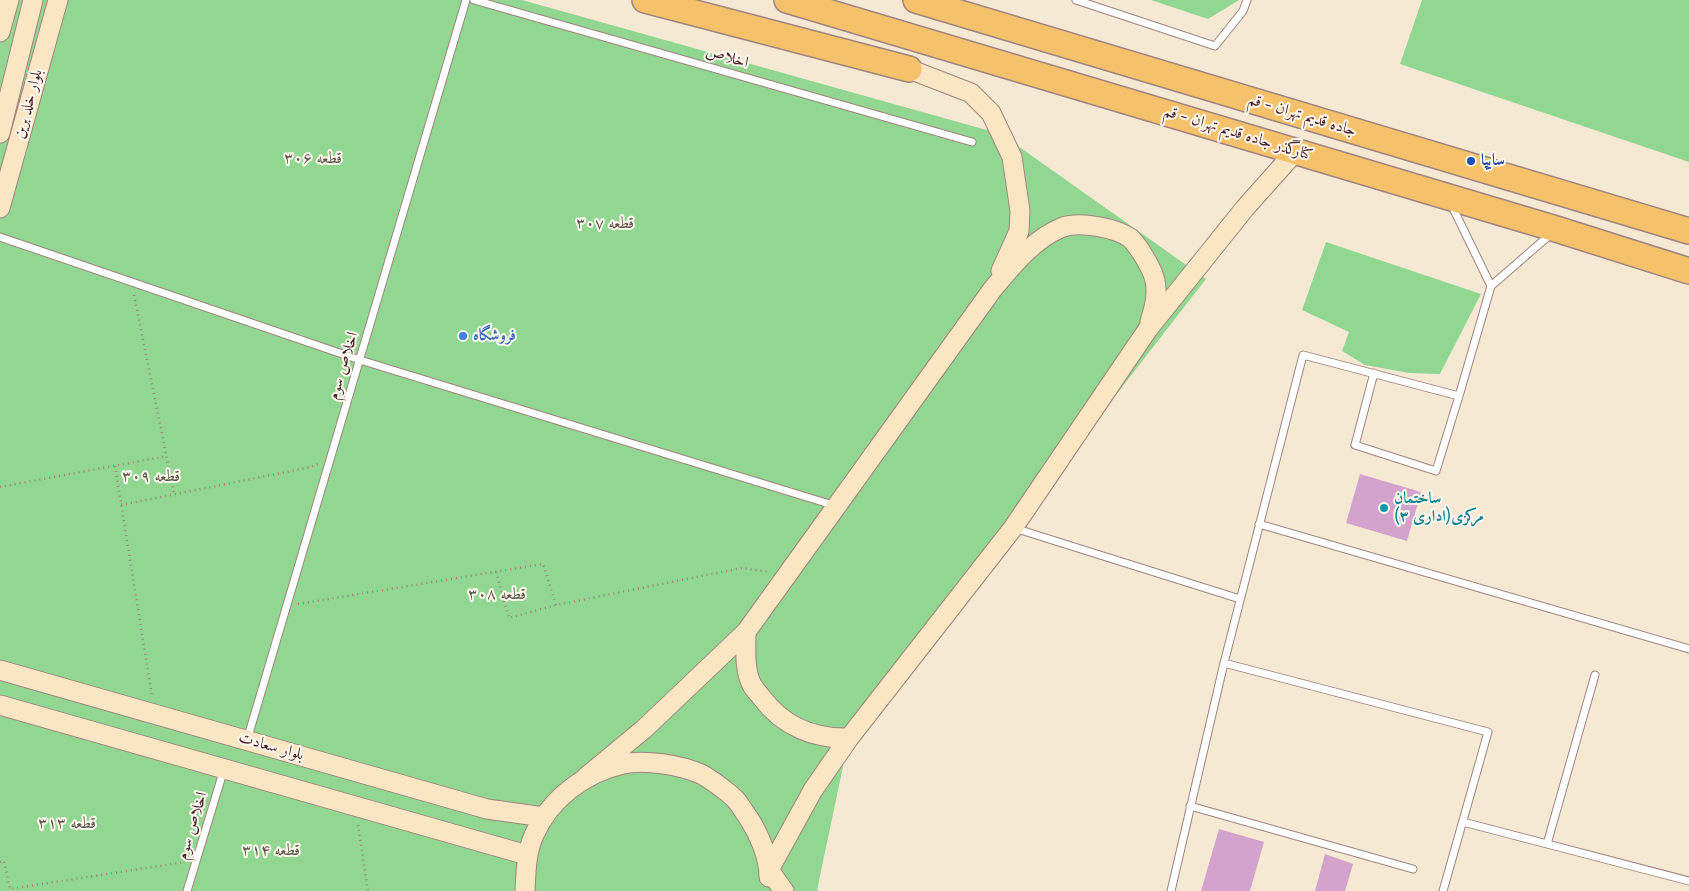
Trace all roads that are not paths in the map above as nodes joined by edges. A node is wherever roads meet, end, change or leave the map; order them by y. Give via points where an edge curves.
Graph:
1 (8, 0) edge
2 (34, 0) edge
3 (58, 0) edge
4 (466, 0) edge
5 (474, 0) edge
6 (644, 0) edge
7 (787, 0) edge
8 (916, 0) edge
9 (1076, 0) edge
10 (1247, 0) edge
11 (0, 32) edge
12 (909, 69) joint
13 (0, 133) edge
14 (972, 142) dead end
15 (1295, 152) junction
16 (1447, 197) junction
17 (0, 208) edge
18 (1556, 229) junction
19 (1689, 232) edge
20 (0, 237) edge
21 (1689, 271) edge
22 (1491, 286) junction
23 (992, 290) junction
24 (1148, 328) junction
25 (360, 360) junction
26 (1374, 373) junction
27 (1459, 396) junction
28 (836, 506) junction
29 (1259, 524) junction
30 (1013, 528) junction
31 (1240, 599) junction
32 (746, 632) junction
33 (1689, 649) edge
34 (1224, 663) junction
35 (0, 670) edge
36 (1595, 675) dead end
37 (0, 705) edge
38 (849, 738) junction
39 (247, 741) junction
40 (224, 769) junction
41 (586, 778) junction
42 (1190, 806) junction
43 (544, 817) junction
44 (1463, 822) junction
45 (1547, 844) junction
46 (527, 855) junction
47 (1413, 869) dead end
48 (769, 870) junction
49 (1689, 881) edge
50 (187, 891) edge
51 (525, 891) edge
52 (769, 891) edge
53 (784, 891) edge
54 (1171, 891) edge
55 (1443, 891) edge

1 - 11 street
2 - 13 street
3 - 17 street, بلوار خلد برین
4 - 25 lane, اخلاص سوم
5 - 14 lane, اخلاص
6 - 12 highway
7 - 15 highway, کنارگذر جاده قدیم تهران - قم
8 - 19 highway, جاده قدیم تهران - قم
9 - 10 lane via 1215,46 1243,11
12 - 23 street via 971,93 991,113 1012,157 1020,211 1018,231
15 - 16 highway, کنارگذر جاده قدیم تهران - قم
15 - 24 street via 1244,208
16 - 18 highway, کنارگذر جاده قدیم تهران - قم
16 - 22 lane
18 - 21 highway, کنارگذر جاده قدیم تهران - قم
18 - 22 lane
20 - 25 lane
22 - 27 lane
23 - 24 street via 1020,257 1039,241 1064,227 1090,225 1110,229 1131,239 1155,278 1156,299
23 - 28 street
24 - 30 street
25 - 28 lane
25 - 39 lane, اخلاص سوم
26 - 27 lane
26 - 27 lane via 1355,445 1436,470
26 - 29 lane via 1303,355
28 - 32 street
29 - 31 lane
29 - 33 lane
30 - 31 lane
30 - 38 street
31 - 34 lane
32 - 38 street via 747,668 752,686 770,708 790,725 808,732
32 - 41 street via 644,729
34 - 42 lane
34 - 44 lane via 1488,732
35 - 39 street, بلوار سعادت
36 - 45 lane
37 - 40 street, بلوار سعادت
38 - 48 street via 813,790
39 - 43 street, بلوار سعادت via 487,809
40 - 46 street, بلوار سعادت
40 - 50 lane, اخلاص سوم
41 - 43 street via 562,795
41 - 48 street via 624,764 664,763 702,775 734,798 758,831
42 - 47 lane
42 - 54 lane
43 - 46 street
44 - 45 lane
44 - 55 lane
45 - 49 lane
46 - 51 street
48 - 52 street
48 - 53 street

